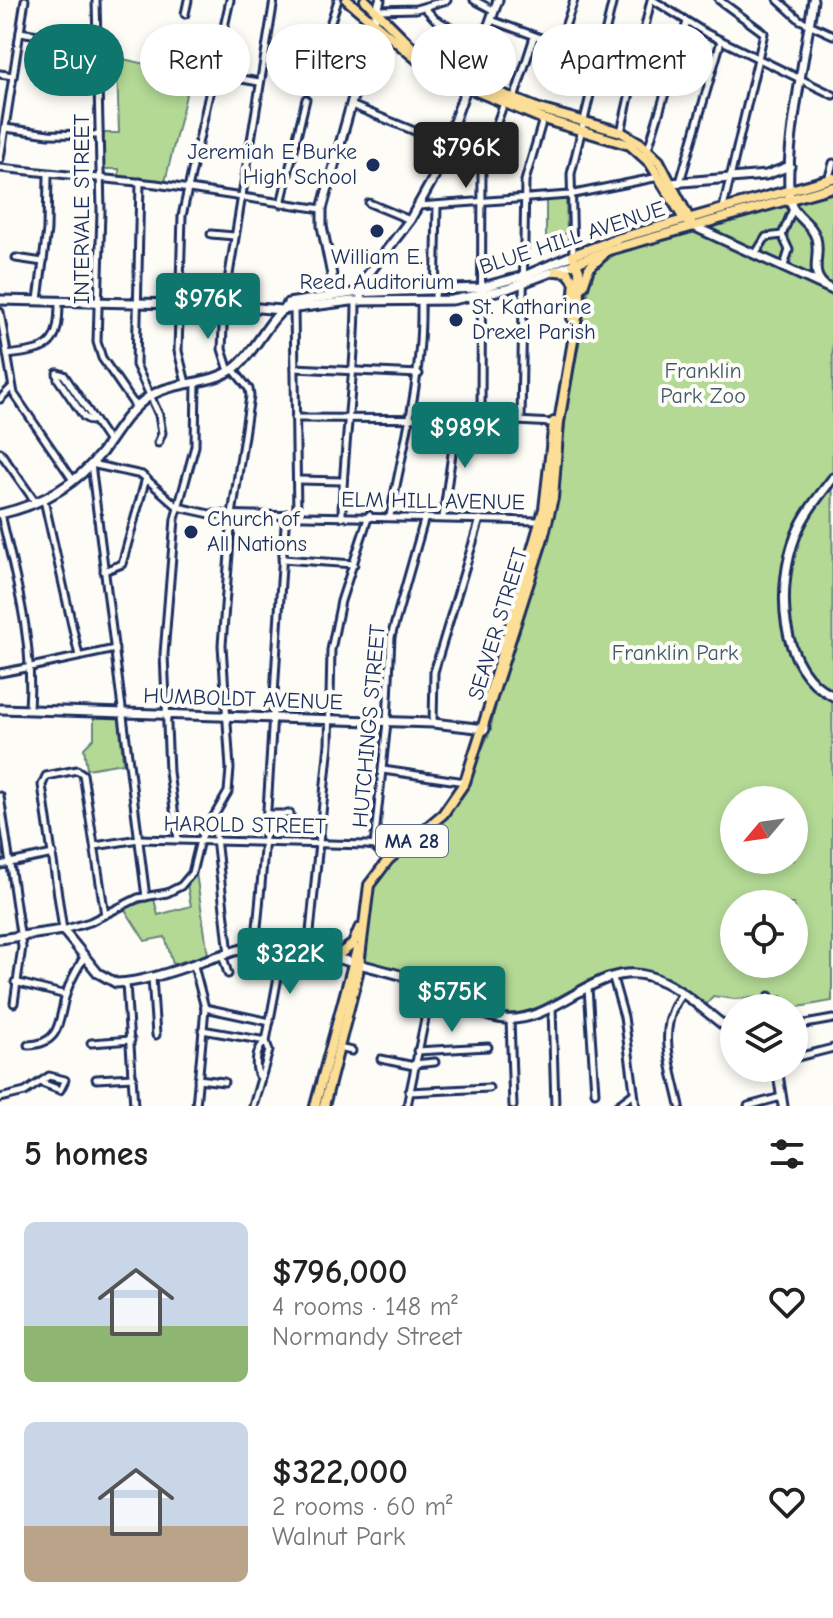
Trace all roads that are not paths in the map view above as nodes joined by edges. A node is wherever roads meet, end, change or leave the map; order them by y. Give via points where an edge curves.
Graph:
1 (25, 0) edge
2 (96, 0) edge
3 (188, 0) edge
4 (230, 0) edge
5 (274, 0) edge
6 (338, 0) edge
7 (347, 0) edge
8 (365, 0) edge
9 (447, 0) edge
10 (474, 0) edge
11 (498, 0) edge
12 (574, 0) edge
13 (613, 0) edge
14 (652, 0) edge
15 (719, 0) edge
16 (778, 0) edge
17 (813, 0) edge
18 (378, 5) edge
19 (425, 8) junction
20 (493, 10) junction
21 (185, 14) dead end
22 (374, 20) junction
23 (490, 20) junction
24 (687, 22) junction
25 (97, 24) edge
26 (225, 24) edge
27 (330, 24) edge
28 (444, 24) edge
29 (489, 24) edge
30 (566, 24) edge
31 (607, 24) edge
32 (810, 25) junction
33 (20, 32) junction
34 (24, 33) edge
35 (833, 35) edge
36 (532, 36) edge
37 (721, 41) junction
38 (532, 43) edge
39 (411, 44) edge
40 (411, 56) edge
41 (756, 59) junction
42 (0, 74) edge
43 (13, 76) junction
44 (250, 80) edge
45 (802, 81) junction
46 (259, 82) junction
47 (833, 95) edge
48 (98, 96) edge
49 (209, 96) edge
50 (464, 96) edge
51 (490, 96) edge
52 (504, 96) edge
53 (590, 96) edge
54 (306, 99) dead end
55 (514, 99) junction
56 (504, 103) junction
57 (351, 105) junction
58 (543, 119) junction
59 (583, 126) junction
60 (5, 128) junction
61 (621, 132) junction
62 (99, 135) junction
63 (447, 144) junction
64 (648, 149) junction
65 (0, 159) edge
66 (833, 163) edge
67 (790, 164) junction
68 (0, 168) edge
69 (48, 175) junction
70 (766, 175) junction
71 (659, 177) junction
72 (100, 178) junction
73 (730, 179) junction
74 (140, 182) junction
75 (678, 183) junction
76 (830, 183) edge
77 (188, 189) junction
78 (791, 190) junction
79 (569, 195) junction
80 (240, 198) junction
81 (524, 199) junction
82 (481, 202) junction
83 (369, 203) dead end
84 (281, 204) junction
85 (419, 206) junction
86 (437, 206) junction
87 (723, 208) junction
88 (322, 209) junction
89 (793, 209) junction
90 (410, 220) junction
91 (690, 221) junction
92 (211, 234) dead end
93 (782, 235) junction
94 (234, 236) junction
95 (618, 247) junction
96 (756, 253) junction
97 (16, 258) dead end
98 (574, 261) junction
99 (43, 262) junction
100 (816, 263) junction
101 (784, 266) junction
102 (556, 271) junction
103 (798, 273) junction
104 (524, 280) junction
105 (575, 282) junction
106 (824, 285) junction
107 (833, 290) edge
108 (479, 292) junction
109 (336, 295) junction
110 (435, 296) junction
111 (363, 297) junction
112 (0, 300) edge
113 (38, 300) junction
114 (421, 300) junction
115 (580, 300) junction
116 (59, 301) junction
117 (99, 303) junction
118 (139, 303) junction
119 (180, 304) junction
120 (224, 305) junction
121 (293, 306) junction
122 (270, 307) junction
123 (281, 310) junction
124 (0, 312) edge
125 (7, 355) junction
126 (295, 368) junction
127 (356, 369) junction
128 (231, 370) junction
129 (419, 374) junction
130 (196, 381) junction
131 (186, 383) junction
132 (12, 387) junction
133 (152, 395) junction
134 (0, 399) edge
135 (136, 407) junction
136 (295, 418) junction
137 (410, 419) junction
138 (457, 419) junction
139 (481, 419) junction
140 (349, 420) junction
141 (521, 421) junction
142 (92, 422) junction
143 (556, 423) junction
144 (109, 442) junction
145 (158, 443) dead end
146 (0, 452) edge
147 (91, 464) junction
148 (146, 478) junction
149 (833, 478) edge
150 (73, 480) junction
151 (298, 480) junction
152 (342, 481) junction
153 (40, 502) junction
154 (178, 507) junction
155 (0, 514) edge
156 (286, 514) junction
157 (297, 514) junction
158 (232, 515) junction
159 (342, 515) junction
160 (369, 515) junction
161 (390, 516) junction
162 (425, 516) junction
163 (443, 517) junction
164 (480, 519) junction
165 (544, 522) junction
166 (282, 559) junction
167 (354, 564) junction
168 (104, 571) junction
169 (115, 649) junction
170 (79, 656) junction
171 (29, 668) junction
172 (0, 673) edge
173 (833, 696) edge
174 (0, 709) edge
175 (29, 710) junction
176 (123, 714) junction
177 (168, 715) junction
178 (225, 717) junction
179 (274, 719) junction
180 (330, 720) junction
181 (387, 722) junction
182 (433, 723) junction
183 (482, 728) junction
184 (383, 770) junction
185 (463, 782) junction
186 (0, 796) edge
187 (267, 814) junction
188 (290, 814) dead end
189 (214, 820) junction
190 (139, 839) junction
191 (178, 839) junction
192 (200, 840) junction
193 (219, 841) junction
194 (264, 842) junction
195 (318, 843) junction
196 (95, 846) junction
197 (374, 846) junction
198 (53, 854) junction
199 (386, 858) junction
200 (10, 862) junction
201 (0, 865) edge
202 (146, 897) junction
203 (105, 915) junction
204 (359, 929) junction
205 (63, 930) junction
206 (20, 935) junction
207 (0, 939) edge
208 (284, 945) junction
209 (255, 946) junction
210 (308, 952) junction
211 (226, 956) junction
212 (84, 957) junction
213 (334, 958) junction
214 (356, 963) junction
215 (194, 966) junction
216 (228, 974) dead end
217 (152, 977) junction
218 (613, 978) junction
219 (15, 982) junction
220 (126, 983) junction
221 (432, 985) junction
222 (588, 988) junction
223 (66, 995) junction
224 (681, 995) junction
225 (14, 1003) dead end
226 (552, 1007) junction
227 (205, 1008) junction
228 (510, 1019) junction
229 (833, 1019) edge
230 (270, 1022) junction
231 (720, 1023) edge
232 (808, 1023) edge
233 (202, 1030) junction
234 (156, 1035) dead end
235 (131, 1040) junction
236 (266, 1041) junction
237 (91, 1043) dead end
238 (28, 1045) dead end
239 (488, 1047) dead end
240 (337, 1048) junction
241 (833, 1048) edge
242 (352, 1051) dead end
243 (417, 1051) junction
244 (808, 1054) edge
245 (381, 1059) dead end
246 (435, 1062) dead end
247 (414, 1065) junction
248 (133, 1077) junction
249 (260, 1077) junction
250 (96, 1079) dead end
251 (198, 1079) junction
252 (224, 1082) dead end
253 (779, 1082) edge
254 (42, 1083) dead end
255 (489, 1088) dead end
256 (409, 1092) junction
257 (595, 1092) dead end
258 (633, 1094) junction
259 (0, 1098) edge
260 (783, 1102) edge
261 (134, 1106) edge
262 (196, 1106) edge
263 (253, 1106) edge
264 (315, 1106) edge
265 (325, 1106) edge
266 (407, 1106) edge
267 (513, 1106) edge
268 (555, 1106) edge
269 (617, 1106) edge
270 (636, 1106) edge
271 (680, 1106) edge
272 (748, 1106) edge

1 - 33 street
2 - 25 street, INTERVALE STREET
3 - 21 street
4 - 26 street
5 - 46 street
6 - 27 street
7 - 22 main road
8 - 18 main road
9 - 19 street
10 - 20 street
11 - 20 main road
12 - 30 street
13 - 31 street, SEAVER STREET
14 - 24 street
14 - 61 street
15 - 41 street via 763,30
16 - 32 street
17 - 32 main road
18 - 19 street via 385,13
18 - 22 main road
18 - 39 main road
19 - 28 street
20 - 23 main road
22 - 40 main road
22 - 57 main road
23 - 29 main road
23 - 36 street
24 - 37 street
24 - 64 street
32 - 35 street
32 - 45 main road
33 - 34 street
33 - 43 street
37 - 41 street
37 - 75 street
38 - 55 street
41 - 45 street
41 - 73 street
42 - 43 street
43 - 60 street
44 - 46 street
45 - 47 street
45 - 67 main road
46 - 80 street
48 - 62 street, INTERVALE STREET
49 - 77 street
50 - 63 main road
51 - 56 main road
52 - 55 main road
53 - 59 street, SEAVER STREET
54 - 84 street
55 - 59 main road
56 - 58 main road
56 - 82 street via 483,155
57 - 63 street
57 - 88 main road
58 - 59 main road
58 - 81 street via 526,169
59 - 61 main road
59 - 71 main road via 630,145
59 - 79 street, SEAVER STREET
60 - 62 street
60 - 65 street
61 - 64 main road
62 - 72 street, INTERVALE STREET
63 - 85 main road
64 - 75 main road
66 - 76 street
67 - 70 main road
67 - 78 main road
68 - 69 street
69 - 72 street
69 - 99 street
70 - 73 main road
70 - 78 main road
71 - 79 street
71 - 91 main road
72 - 74 street
72 - 117 street, INTERVALE STREET
73 - 75 main road
73 - 87 street
74 - 77 street
74 - 118 street
75 - 91 main road
76 - 78 main road, BLUE HILL AVENUE / MA 28
77 - 80 street
77 - 119 street via 182,216
78 - 87 main road, BLUE HILL AVENUE / MA 28
78 - 89 main road
78 - 91 main road, BLUE HILL AVENUE / MA 28
79 - 81 street
79 - 98 street, SEAVER STREET
80 - 84 street
80 - 94 street
81 - 82 street
81 - 104 street
82 - 86 street
82 - 108 street
83 - 90 street
84 - 88 street
85 - 86 street
85 - 90 main road
86 - 110 street
87 - 91 main road, BLUE HILL AVENUE / MA 28
88 - 109 main road
89 - 93 street
89 - 100 main road via 814,231
90 - 111 main road via 374,269
91 - 95 main road, BLUE HILL AVENUE / MA 28
91 - 96 main road
91 - 98 main road, BLUE HILL AVENUE / MA 28
92 - 94 street
93 - 96 street via 766,237
93 - 101 street via 789,250
94 - 120 street
95 - 98 main road, BLUE HILL AVENUE
95 - 115 main road, MA 28 via 589,268
96 - 101 main road
97 - 99 street
98 - 102 main road, BLUE HILL AVENUE
98 - 104 main road, BLUE HILL AVENUE
98 - 105 main road, SEAVER STREET / MA 28
98 - 115 main road, SEAVER STREET
99 - 113 street
100 - 103 main road via 810,274
100 - 106 main road
101 - 103 main road
102 - 104 main road, BLUE HILL AVENUE
102 - 105 main road via 567,272
103 - 106 main road
104 - 108 main road, BLUE HILL AVENUE
104 - 141 street
105 - 143 main road, SEAVER STREET / MA 28
106 - 107 main road
108 - 110 main road, BLUE HILL AVENUE
108 - 139 street
109 - 111 main road, BLUE HILL AVENUE
109 - 121 main road, BLUE HILL AVENUE
110 - 111 main road, BLUE HILL AVENUE
110 - 114 main road, BLUE HILL AVENUE
111 - 114 main road, BLUE HILL AVENUE
111 - 121 main road, BLUE HILL AVENUE
111 - 127 street
112 - 113 main road, BLUE HILL AVENUE
113 - 116 main road, BLUE HILL AVENUE
114 - 129 street
115 - 143 main road, SEAVER STREET / MA 28
116 - 117 main road, BLUE HILL AVENUE
116 - 125 street via 54,341
117 - 118 main road, BLUE HILL AVENUE
117 - 135 street, INTERVALE STREET via 99,352
118 - 119 main road, BLUE HILL AVENUE
118 - 133 street via 136,365
119 - 120 main road, BLUE HILL AVENUE
119 - 131 street via 178,351
120 - 122 main road, BLUE HILL AVENUE
120 - 128 street via 222,349
121 - 122 main road, BLUE HILL AVENUE
121 - 123 main road
121 - 126 street
122 - 123 main road, BLUE HILL AVENUE
123 - 128 main road
124 - 125 street
125 - 132 street
126 - 127 street
126 - 136 street
127 - 129 street
127 - 140 street
128 - 130 main road
128 - 158 street via 250,396
129 - 137 street
130 - 131 main road
130 - 154 street via 195,446
131 - 133 main road
132 - 134 street
132 - 150 street
133 - 135 main road
133 - 145 street via 162,426
135 - 144 main road
136 - 140 street
136 - 151 street
137 - 138 street
137 - 140 street
137 - 161 street
138 - 139 street
138 - 163 street
139 - 141 street
140 - 152 street
141 - 143 street
142 - 142 street via 64,375 58,373 81,414
142 - 144 street
143 - 165 main road, SEAVER STREET / MA 28
144 - 147 main road
146 - 153 street
147 - 148 street
147 - 150 main road
147 - 168 street
148 - 154 street
148 - 168 street via 122,564
149 - 173 main road via 796,536 785,609 791,646 801,666
150 - 153 main road
151 - 152 street
151 - 157 street
152 - 159 street
153 - 155 main road
153 - 170 street
154 - 158 street, ELM HILL AVENUE
154 - 177 street via 164,654
155 - 171 street via 26,626
156 - 157 street, ELM HILL AVENUE
156 - 158 street, ELM HILL AVENUE
156 - 166 street
157 - 159 street, ELM HILL AVENUE
158 - 178 street via 221,658
159 - 160 street, ELM HILL AVENUE
160 - 161 street, ELM HILL AVENUE
160 - 167 street
161 - 162 street, ELM HILL AVENUE
162 - 163 street, ELM HILL AVENUE
162 - 181 street, HUTCHINGS STREET via 391,637
163 - 164 street, ELM HILL AVENUE
164 - 165 street, ELM HILL AVENUE
164 - 182 street via 434,672
165 - 183 main road, SEAVER STREET / MA 28
166 - 167 street
166 - 179 street
167 - 180 street via 333,635
168 - 169 street
169 - 170 street
169 - 176 street
170 - 171 street
171 - 172 street
171 - 175 street
174 - 175 main road, HUMBOLDT AVENUE
175 - 176 main road, HUMBOLDT AVENUE
176 - 177 main road, HUMBOLDT AVENUE
176 - 190 street
177 - 178 main road, HUMBOLDT AVENUE
177 - 191 street
178 - 179 main road, HUMBOLDT AVENUE
178 - 189 street via 229,786
179 - 180 main road, HUMBOLDT AVENUE
179 - 187 street
180 - 181 main road, HUMBOLDT AVENUE
180 - 195 street
181 - 182 main road, HUMBOLDT AVENUE
181 - 184 street, HUTCHINGS STREET
182 - 183 main road, HUMBOLDT AVENUE
183 - 185 main road, SEAVER STREET / MA 28
184 - 185 street
184 - 197 street, HUTCHINGS STREET
185 - 199 main road, SEAVER STREET / MA 28 via 443,814
186 - 200 street
187 - 188 street
187 - 194 street
189 - 192 street
189 - 193 street
190 - 191 street, HAROLD STREET
190 - 196 street, HAROLD STREET
190 - 202 street
191 - 192 street, HAROLD STREET
192 - 193 street, HAROLD STREET
192 - 202 street via 187,880 167,893
193 - 194 street, HAROLD STREET
193 - 211 street
194 - 195 street, HAROLD STREET
194 - 209 street
195 - 197 street, HAROLD STREET
195 - 210 street
196 - 198 street via 83,774 61,772 46,776 42,785
196 - 203 street
197 - 199 street
198 - 200 street
198 - 205 street
199 - 204 main road, SEAVER STREET / MA 28 via 362,891
199 - 214 main road, SEAVER STREET / MA 28 via 367,892
200 - 201 street
200 - 206 street
202 - 203 street
203 - 205 street
204 - 213 main road via 353,944
204 - 214 main road, SEAVER STREET / MA 28
205 - 206 main road
205 - 212 main road
206 - 207 main road
206 - 219 street
208 - 209 main road
208 - 210 main road
208 - 230 street
209 - 211 main road
210 - 213 main road
211 - 215 main road
211 - 216 street
212 - 220 main road via 109,980
212 - 223 street
213 - 214 main road
214 - 221 main road
214 - 240 main road, MA 28
214 - 264 main road, MA 28
215 - 217 main road
215 - 227 street
217 - 220 main road
217 - 234 street
218 - 222 main road
218 - 224 main road via 645,975
218 - 258 street via 624,1017
219 - 223 street
219 - 225 street
220 - 235 street
221 - 228 main road via 476,1013
221 - 243 street
222 - 226 main road
222 - 257 street
223 - 238 street via 57,1032 47,1041
224 - 231 main road
224 - 271 street via 666,1028
226 - 228 main road
226 - 268 street
227 - 230 street
227 - 233 street
228 - 267 street
229 - 232 street
230 - 236 street
233 - 236 street
233 - 251 street
235 - 237 street
235 - 248 street
236 - 249 street via 269,1051
236 - 249 street via 256,1066
239 - 243 street
240 - 242 street
240 - 265 main road, MA 28
241 - 244 street
243 - 247 street
245 - 247 street
246 - 247 street
247 - 256 street
248 - 250 street
248 - 261 street
249 - 263 street
251 - 252 street
251 - 262 street
253 - 260 main road
254 - 259 street
255 - 256 street
256 - 266 street
258 - 269 street
258 - 270 street
260 - 272 street

